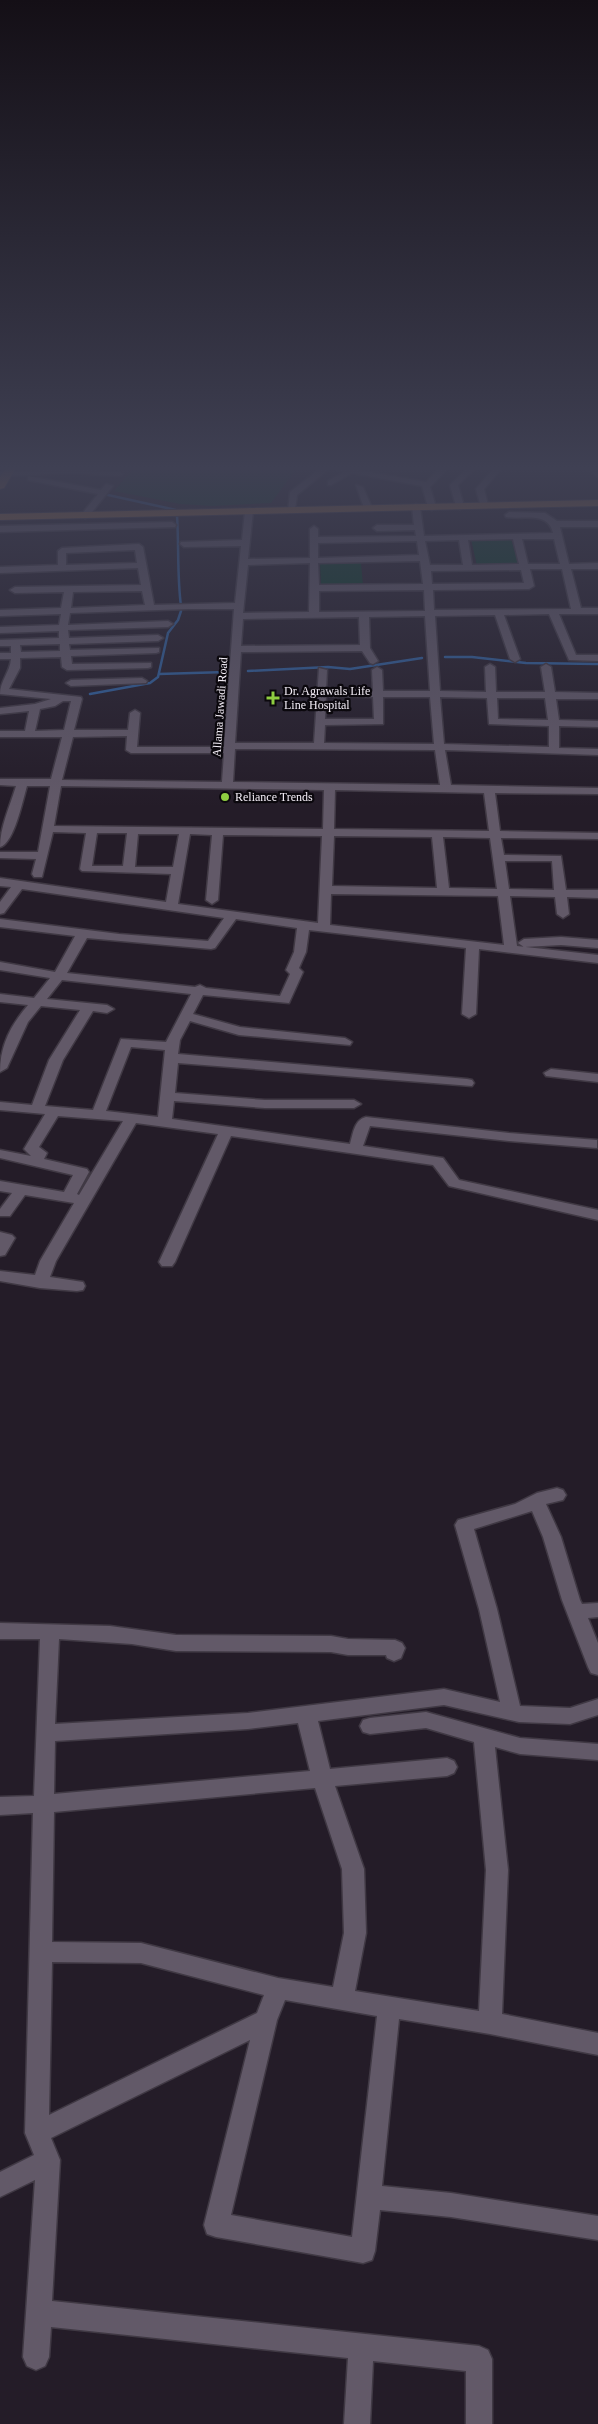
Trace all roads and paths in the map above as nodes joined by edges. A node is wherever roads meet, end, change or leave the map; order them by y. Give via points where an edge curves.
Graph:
1 (146, 581) edge
2 (243, 581) edge
3 (314, 581) edge
4 (341, 581) edge
5 (404, 581) edge
6 (427, 581) edge
7 (528, 581) edge
8 (570, 581) edge
9 (428, 586) junction
10 (147, 588) junction
11 (314, 588) junction
12 (70, 589) junction
13 (15, 590) dead end
14 (150, 608) junction
15 (64, 611) junction
16 (239, 611) junction
17 (598, 611) edge
18 (553, 612) junction
19 (577, 612) junction
20 (0, 613) edge
21 (16, 613) junction
22 (500, 613) junction
23 (430, 614) junction
24 (314, 615) junction
25 (364, 615) junction
26 (168, 624) dead end
27 (63, 628) junction
28 (17, 629) junction
29 (0, 630) edge
30 (158, 638) dead end
31 (65, 640) junction
32 (0, 643) edge
33 (16, 643) junction
34 (365, 648) junction
35 (236, 649) junction
36 (156, 650) dead end
37 (66, 654) junction
38 (0, 656) edge
39 (16, 656) junction
40 (598, 658) edge
41 (515, 659) dead end
42 (148, 664) dead end
43 (84, 666) junction
44 (490, 667) dead end
45 (546, 667) dead end
46 (322, 670) dead end
47 (142, 681) dead end
48 (71, 683) junction
49 (2, 691) edge
50 (321, 693) junction
51 (377, 693) junction
52 (434, 693) junction
53 (490, 694) junction
54 (548, 695) junction
55 (598, 696) edge
56 (62, 697) junction
57 (36, 707) junction
58 (0, 711) edge
59 (135, 712) dead end
60 (321, 722) junction
61 (554, 723) junction
62 (598, 724) edge
63 (69, 733) junction
64 (133, 733) junction
65 (29, 734) junction
66 (0, 736) edge
67 (319, 746) junction
68 (438, 747) junction
69 (229, 748) junction
70 (554, 749) junction
71 (598, 752) edge
72 (0, 782) edge
73 (22, 783) junction
74 (56, 783) junction
75 (227, 786) junction
76 (330, 788) junction
77 (446, 790) junction
78 (489, 790) junction
79 (598, 791) edge
80 (48, 829) junction
81 (92, 830) junction
82 (133, 830) junction
83 (185, 831) junction
84 (218, 832) junction
85 (328, 834) junction
86 (437, 834) junction
87 (495, 835) junction
88 (598, 836) edge
89 (0, 844) edge
90 (0, 855) edge
91 (43, 856) junction
92 (499, 858) junction
93 (129, 869) junction
94 (178, 871) junction
95 (38, 874) dead end
96 (0, 882) edge
97 (19, 884) junction
98 (327, 890) junction
99 (443, 892) junction
100 (561, 893) junction
101 (504, 894) junction
102 (598, 894) edge
103 (212, 900) dead end
104 (172, 905) junction
105 (0, 910) edge
106 (233, 914) junction
107 (563, 914) dead end
108 (0, 923) edge
109 (304, 925) junction
110 (324, 928) junction
111 (83, 934) junction
112 (598, 944) edge
113 (473, 946) junction
114 (511, 947) junction
115 (598, 959) edge
116 (0, 966) edge
117 (59, 976) junction
118 (200, 989) junction
119 (0, 998) edge
120 (39, 1002) junction
121 (89, 1006) junction
122 (107, 1009) dead end
123 (469, 1014) dead end
124 (186, 1016) junction
125 (345, 1042) dead end
126 (172, 1052) junction
127 (0, 1068) edge
128 (551, 1073) dead end
129 (598, 1078) edge
130 (467, 1083) dead end
131 (166, 1096) junction
132 (354, 1104) dead end
133 (0, 1106) edge
134 (37, 1109) junction
135 (54, 1111) junction
136 (98, 1115) junction
137 (132, 1118) junction
138 (165, 1122) junction
139 (226, 1132) junction
140 (597, 1144) edge
141 (355, 1150) junction
142 (0, 1154) edge
143 (36, 1162) junction
144 (0, 1186) edge
145 (21, 1190) junction
146 (76, 1198) junction
147 (5, 1213) dead end
148 (598, 1215) edge
149 (0, 1237) edge
150 (0, 1251) edge
151 (167, 1262) dead end
152 (0, 1276) edge
153 (40, 1282) junction
154 (77, 1286) dead end
155 (557, 1495) dead end
156 (536, 1501) junction
157 (598, 1610) edge
158 (576, 1612) junction
159 (0, 1631) edge
160 (50, 1631) junction
161 (394, 1653) dead end
162 (598, 1666) edge
163 (598, 1707) edge
164 (512, 1712) junction
165 (306, 1714) junction
166 (370, 1726) dead end
167 (46, 1733) junction
168 (484, 1738) junction
169 (598, 1752) edge
170 (447, 1767) dead end
171 (322, 1778) junction
172 (45, 1804) junction
173 (0, 1806) edge
174 (41, 1952) junction
175 (278, 1988) junction
176 (342, 1999) junction
177 (389, 2007) junction
178 (266, 2020) junction
179 (490, 2023) junction
180 (598, 2044) edge
181 (37, 2133) junction
182 (48, 2160) junction
183 (0, 2185) edge
184 (368, 2197) junction
185 (598, 2228) edge
186 (39, 2313) junction
187 (361, 2349) junction
188 (36, 2358) dead end
189 (357, 2424) edge
190 (479, 2424) edge

1 - 10 street
2 - 16 street, Allama Jawadi Road
3 - 11 street
4 - 11 street
5 - 9 street
6 - 9 street
7 - 9 street via 529,586
8 - 19 street
9 - 23 street
10 - 12 street
10 - 14 street
11 - 24 street
12 - 13 street
12 - 15 street
14 - 15 street
14 - 16 street
15 - 21 street
15 - 27 street
16 - 24 street
16 - 35 street, Allama Jawadi Road
17 - 19 street
18 - 19 street
18 - 22 street
18 - 40 street via 572,658
20 - 21 street
21 - 28 street
22 - 23 street
22 - 41 street
23 - 25 street
23 - 52 street
24 - 25 street
25 - 34 street
26 - 27 street
27 - 28 street
27 - 31 street
28 - 29 street
28 - 33 street
30 - 31 street
31 - 33 street
31 - 37 street
32 - 33 street
33 - 39 street
34 - 35 street
34 - 51 street via 375,666
35 - 69 street, Allama Jawadi Road
36 - 37 street
37 - 39 street
37 - 43 street via 67,667
38 - 39 street
39 - 49 street via 15,668
42 - 43 street
43 - 48 street
44 - 53 street
45 - 54 street
46 - 50 street
47 - 48 street
48 - 56 street via 73,686
49 - 56 street
50 - 51 street
50 - 60 street
51 - 52 street
51 - 60 street via 379,722
52 - 53 street
52 - 68 street
53 - 54 street
53 - 61 street via 493,722
54 - 55 street
54 - 61 street
56 - 57 street via 51,704
56 - 63 street via 77,699
57 - 58 street
57 - 65 street
59 - 64 street
60 - 67 street
61 - 62 street
61 - 70 street
63 - 64 street
63 - 65 street
63 - 74 street
64 - 69 street via 131,750
65 - 66 street
67 - 68 street
67 - 69 street
68 - 70 street
68 - 77 street
69 - 75 street, Allama Jawadi Road
70 - 71 street
72 - 73 street
73 - 74 street
73 - 89 street via 11,823
74 - 75 street
74 - 80 street
75 - 76 street
76 - 77 street
76 - 85 street
77 - 78 street
78 - 79 street
78 - 87 street
80 - 81 street
80 - 91 street
81 - 82 street
81 - 93 street via 86,870
82 - 83 street
82 - 93 street
83 - 84 street
83 - 94 street
84 - 85 street
84 - 103 street
85 - 86 street
85 - 98 street
86 - 87 street
86 - 99 street
87 - 88 street
87 - 92 street
90 - 91 street
91 - 95 street
92 - 100 street via 558,858
92 - 101 street
93 - 94 street
94 - 104 street
96 - 97 street
97 - 104 street
97 - 105 street
98 - 99 street
98 - 110 street
99 - 101 street
100 - 101 street
100 - 102 street
100 - 107 street
101 - 114 street
104 - 106 street
106 - 109 street
106 - 111 street via 211,945
108 - 111 street
109 - 110 street
109 - 118 street via 300,952 292,970 297,972 284,1000
110 - 113 street
111 - 117 street
112 - 114 street via 561,941
113 - 114 street
113 - 123 street
114 - 115 street
116 - 117 street
117 - 118 street
117 - 120 street
118 - 124 street
119 - 120 street
120 - 121 street
120 - 127 street via 22,1021
121 - 122 street
121 - 134 street via 56,1060
124 - 125 street via 239,1031
124 - 126 street
126 - 130 street
126 - 131 street
126 - 136 street via 126,1042
128 - 129 street
131 - 132 street via 265,1104
131 - 138 street
133 - 134 street
134 - 135 street
135 - 136 street
135 - 143 street via 31,1149 40,1153
136 - 137 street
137 - 138 street
137 - 146 street
138 - 139 street
139 - 141 street
139 - 151 street
140 - 141 street via 366,1121
141 - 148 street via 438,1161 454,1183
142 - 143 street
143 - 146 street via 82,1172
144 - 145 street
145 - 146 street
145 - 147 street
146 - 153 street
149 - 150 street via 7,1238
152 - 153 street
153 - 154 street
155 - 156 street
156 - 158 street via 552,1538
156 - 164 street via 520,1509 464,1524
157 - 158 street
158 - 162 street
159 - 160 street
160 - 161 street via 176,1643 331,1644 395,1648
160 - 167 street
163 - 164 street via 570,1716
164 - 165 street via 444,1698
165 - 167 street via 248,1721
165 - 171 street
166 - 168 street via 426,1720
167 - 172 street
168 - 169 street via 520,1746
168 - 179 street via 497,1870
170 - 171 street
171 - 172 street
171 - 176 street via 353,1869 355,1933
172 - 173 street
172 - 174 street
174 - 175 street via 141,1953
174 - 181 street
175 - 176 street
175 - 178 street
176 - 177 street
177 - 179 street
177 - 184 street
178 - 181 street
178 - 184 street via 216,2225 363,2251
179 - 180 street
181 - 182 street
182 - 183 street
182 - 186 street
184 - 185 street via 450,2205
186 - 187 street via 138,2320
186 - 188 street
187 - 189 street
187 - 190 street via 479,2359

